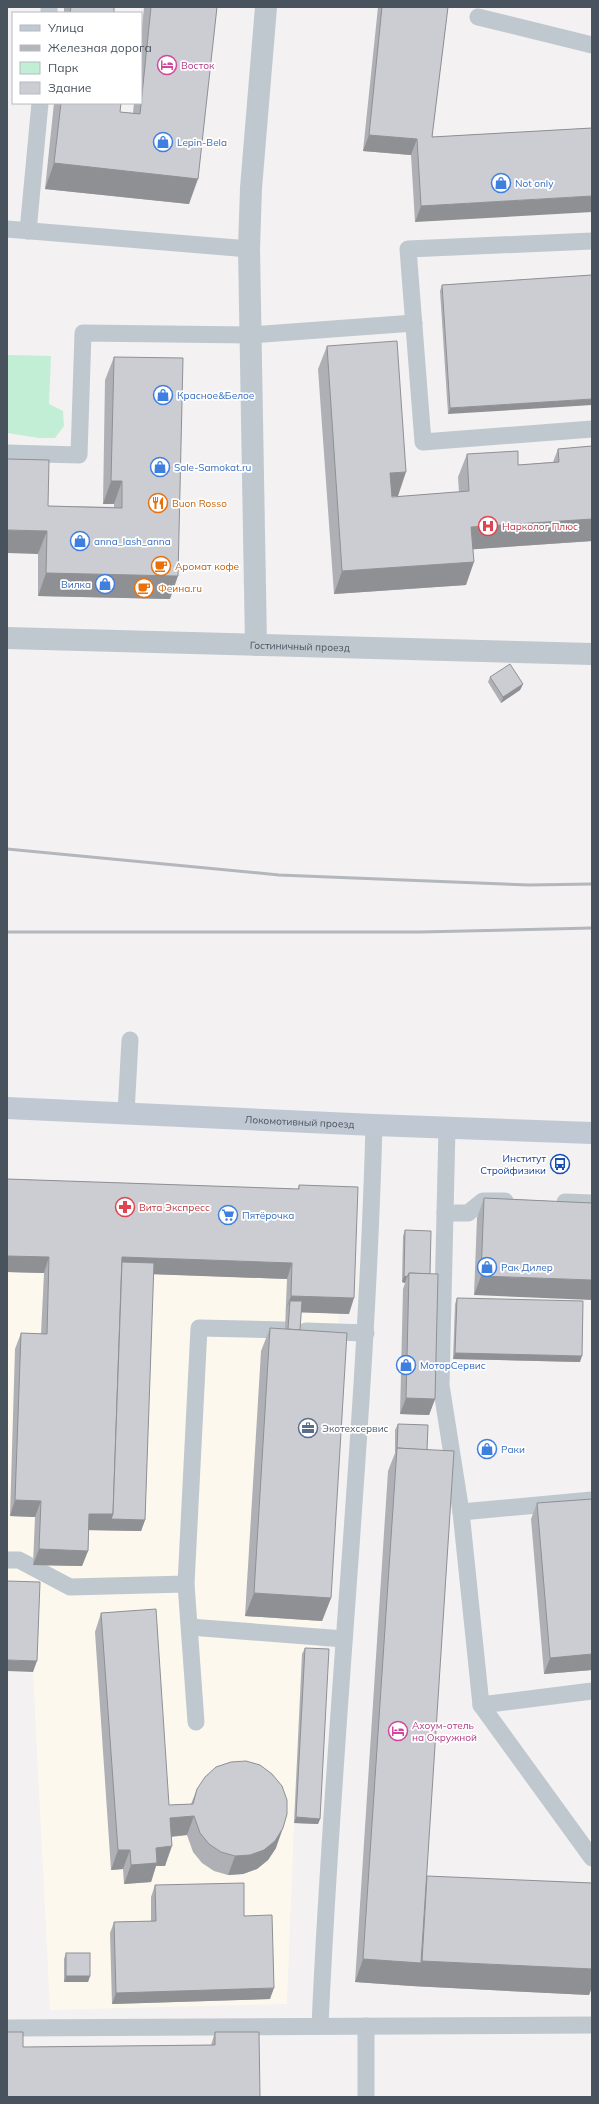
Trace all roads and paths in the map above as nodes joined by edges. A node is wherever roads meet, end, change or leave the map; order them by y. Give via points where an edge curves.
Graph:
1 (266, 7) edge
2 (478, 17) dead end
3 (592, 45) edge
4 (40, 104) edge
5 (7, 229) edge
6 (28, 231) junction
7 (592, 241) edge
8 (249, 248) junction
9 (414, 323) junction
10 (250, 335) junction
11 (592, 429) edge
12 (7, 453) edge
13 (7, 638) edge
14 (256, 645) junction
15 (592, 654) edge
16 (130, 1040) dead end
17 (7, 1108) edge
18 (126, 1113) junction
19 (374, 1125) junction
20 (447, 1128) junction
21 (592, 1133) edge
22 (522, 1202) edge
23 (545, 1202) edge
24 (592, 1203) edge
25 (445, 1213) junction
26 (366, 1332) junction
27 (592, 1500) edge
28 (461, 1512) junction
29 (7, 1560) edge
30 (186, 1584) junction
31 (190, 1627) junction
32 (344, 1639) junction
33 (592, 1691) edge
34 (481, 1705) junction
35 (196, 1722) dead end
36 (592, 1858) edge
37 (592, 2025) edge
38 (320, 2026) junction
39 (366, 2026) junction
40 (7, 2028) edge
41 (366, 2097) edge

1 - 8 street via 251,188
2 - 3 lane
4 - 6 lane
5 - 6 lane
6 - 8 lane
7 - 9 lane via 408,249
8 - 10 street
9 - 10 lane
9 - 11 lane via 423,442
10 - 12 lane via 83,333 79,455
10 - 14 street
13 - 14 street, Гостиничный проезд
14 - 15 street, Гостиничный проезд
16 - 18 lane
17 - 18 street, Локомотивный проезд
18 - 19 street, Локомотивный проезд
19 - 20 street, Локомотивный проезд
19 - 26 lane
20 - 21 street, Локомотивный проезд
20 - 25 lane
22 - 25 lane via 483,1201 468,1213
23 - 24 lane
25 - 28 lane via 441,1385
26 - 30 lane via 199,1328
26 - 32 lane
27 - 28 lane
28 - 34 lane
29 - 30 lane via 19,1560 70,1586
30 - 31 lane
31 - 32 lane
31 - 35 lane
32 - 38 lane
33 - 34 lane
34 - 36 lane
37 - 39 lane
38 - 39 lane
38 - 40 lane
39 - 41 lane

